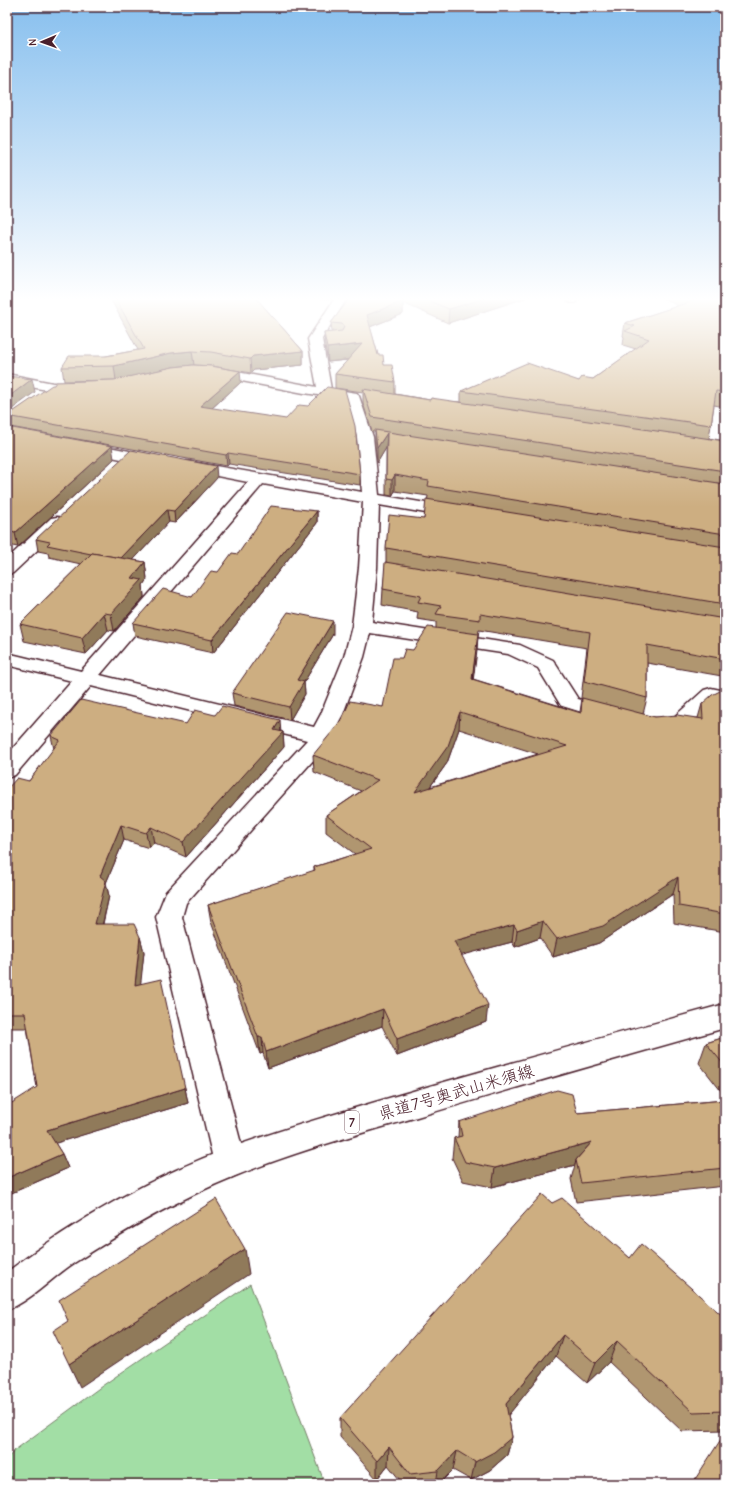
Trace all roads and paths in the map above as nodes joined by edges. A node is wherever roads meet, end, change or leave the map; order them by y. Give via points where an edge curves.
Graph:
1 (321, 368) edge
2 (194, 370) edge
3 (7, 378) edge
4 (95, 386) edge
5 (53, 387) junction
6 (325, 392) junction
7 (36, 400) edge
8 (68, 445) edge
9 (259, 479) junction
10 (370, 499) junction
11 (71, 510) edge
12 (473, 516) edge
13 (7, 569) edge
14 (362, 626) junction
15 (7, 660) edge
16 (87, 679) junction
17 (725, 698) edge
18 (321, 736) junction
19 (7, 770) edge
20 (725, 1016) edge
21 (230, 1163) junction
22 (7, 1293) edge

1 - 6 street
2 - 6 street
3 - 5 street
4 - 5 street
5 - 7 street
6 - 10 street via 360,397 373,439
8 - 9 street via 123,461 171,464
9 - 10 street
9 - 16 street
10 - 12 street
10 - 14 street via 375,569
11 - 13 street
14 - 17 street via 513,649 546,664 570,704 651,726 680,723 711,695
14 - 18 street via 354,657
15 - 16 street
16 - 18 street
16 - 19 street
18 - 21 street via 309,753 175,899 169,917
20 - 21 street, 県道7号奥武山米須線 / 7 via 332,1128
21 - 22 street, 県道7号奥武山米須線 / 7 via 175,1187 116,1218 60,1253

